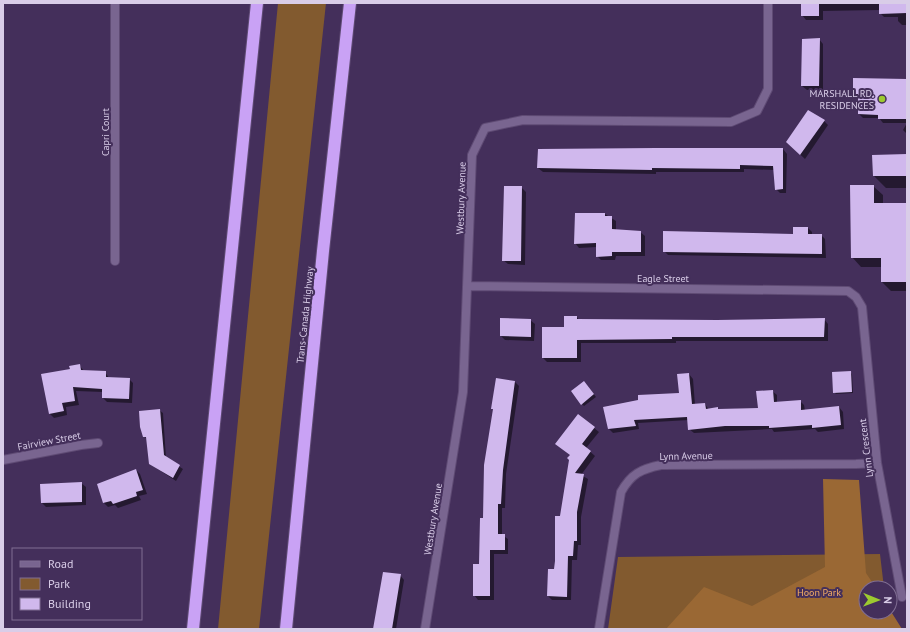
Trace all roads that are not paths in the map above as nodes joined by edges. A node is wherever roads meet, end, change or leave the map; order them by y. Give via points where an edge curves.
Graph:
1 (115, 3) edge
2 (257, 3) edge
3 (350, 3) edge
4 (768, 3) edge
5 (115, 261) dead end
6 (468, 286) junction
7 (856, 297) joint
8 (98, 443) dead end
9 (3, 460) edge
10 (876, 463) junction
11 (902, 597) dead end
12 (194, 629) edge
13 (286, 629) edge
14 (425, 629) edge
15 (599, 629) edge

1 - 5 street, Capri Court
2 - 12 highway
3 - 13 highway, Trans-Canada Highway
4 - 6 street, Westbury Avenue via 768,89 757,111 731,122 523,120 486,128 472,155
6 - 7 street, Eagle Street via 834,289 848,290
6 - 14 street, Westbury Avenue via 463,392
7 - 10 street, Lynn Crescent via 862,307 864,319
8 - 9 street, Fairview Street
10 - 11 street, Lynn Crescent
10 - 15 street, Lynn Avenue via 661,465 644,468 628,480 621,492

